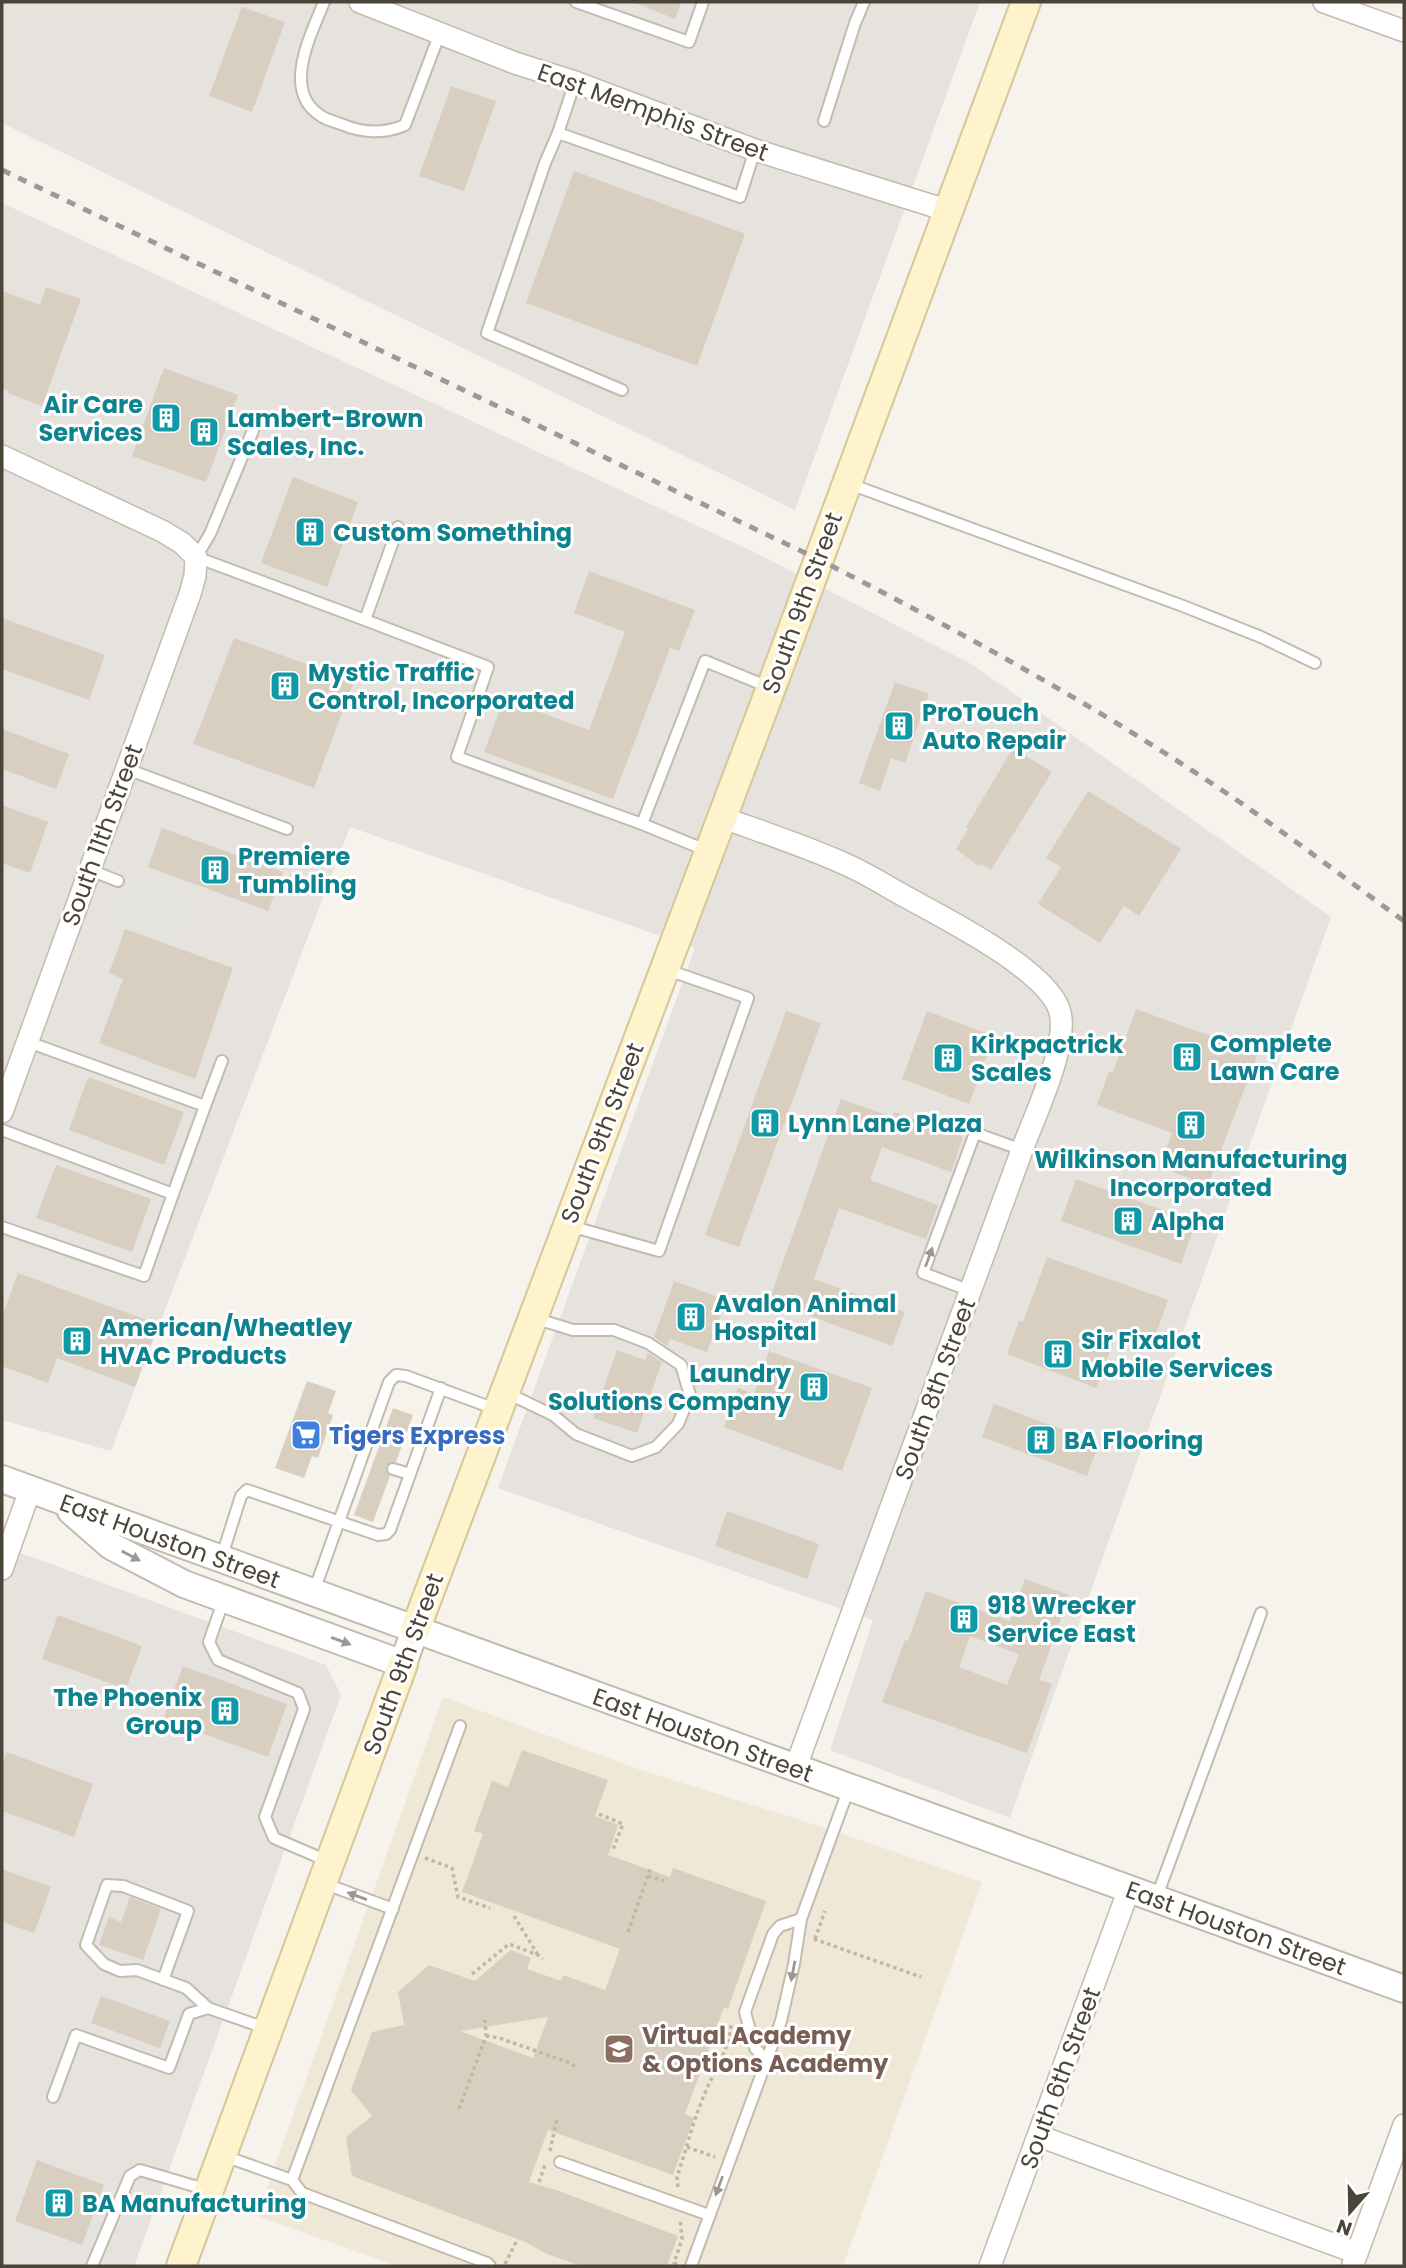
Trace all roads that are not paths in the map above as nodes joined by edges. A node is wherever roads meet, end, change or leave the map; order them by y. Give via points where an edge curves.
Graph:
1 (324, 2) edge
2 (360, 2) edge
3 (576, 2) edge
4 (703, 2) edge
5 (864, 2) edge
6 (1026, 2) edge
7 (1324, 2) edge
8 (1404, 31) edge
9 (440, 33) junction
10 (575, 82) junction
11 (824, 121) dead end
12 (558, 133) junction
13 (755, 150) junction
14 (949, 211) junction
15 (622, 390) dead end
16 (254, 428) dead end
17 (2, 456) edge
18 (847, 483) junction
19 (398, 527) dead end
20 (196, 557) junction
21 (365, 621) junction
22 (1315, 663) dead end
23 (771, 688) junction
24 (127, 769) junction
25 (721, 817) junction
26 (642, 824) junction
27 (287, 829) dead end
28 (708, 851) junction
29 (90, 870) junction
30 (118, 881) dead end
31 (664, 968) junction
32 (28, 1042) junction
33 (222, 1061) dead end
34 (205, 1106) junction
35 (2, 1112) edge
36 (2, 1130) edge
37 (1022, 1150) junction
38 (173, 1194) junction
39 (568, 1225) junction
40 (2, 1227) edge
41 (971, 1291) junction
42 (533, 1317) junction
43 (441, 1388) junction
44 (501, 1401) junction
45 (362, 1458) junction
46 (373, 1462) dead end
47 (393, 1469) dead end
48 (410, 1475) junction
49 (2, 1479) edge
50 (30, 1490) junction
51 (58, 1500) junction
52 (339, 1520) junction
53 (220, 1559) junction
54 (2, 1569) edge
55 (313, 1593) junction
56 (224, 1599) junction
57 (1261, 1613) dead end
58 (415, 1630) junction
59 (403, 1664) junction
60 (460, 1726) dead end
61 (795, 1769) junction
62 (849, 1788) junction
63 (326, 1872) junction
64 (1129, 1889) junction
65 (1156, 1899) junction
66 (393, 1909) junction
67 (801, 1919) junction
68 (163, 1980) junction
69 (1404, 1989) edge
70 (208, 2008) junction
71 (268, 2029) junction
72 (766, 2060) junction
73 (53, 2097) dead end
74 (1404, 2125) edge
75 (1039, 2136) junction
76 (221, 2155) junction
77 (560, 2162) dead end
78 (292, 2180) junction
79 (208, 2190) junction
80 (709, 2215) junction
81 (1354, 2260) edge
82 (92, 2266) edge
83 (181, 2266) edge
84 (490, 2266) edge
85 (691, 2266) edge
86 (990, 2266) edge

1 - 9 lane via 307,46 300,81 303,98 320,115 347,127 368,131 405,125
2 - 9 street, East Memphis Street
3 - 4 lane via 689,42
5 - 11 lane
6 - 14 main road, South 9th Street
7 - 8 street
9 - 10 street, East Memphis Street
10 - 12 lane
10 - 13 street, East Memphis Street
12 - 13 lane via 740,197
12 - 15 lane via 486,333
13 - 14 street, East Memphis Street
14 - 18 main road, South 9th Street
16 - 20 lane
17 - 20 street via 162,531
18 - 22 lane via 1183,606
18 - 23 main road, South 9th Street
19 - 21 lane
20 - 21 lane
20 - 24 street, South 11th Street via 190,594
21 - 26 lane via 488,667 457,757
23 - 25 main road, South 9th Street
23 - 26 lane via 705,661
24 - 27 lane
24 - 29 street, South 11th Street
25 - 28 main road, South 9th Street
25 - 37 street, South 8th Street via 846,864 953,923 1036,979 1058,1008 1062,1031
26 - 28 lane
28 - 31 main road, South 9th Street
29 - 30 lane
29 - 32 street, South 11th Street
31 - 39 main road, South 9th Street
31 - 39 lane via 748,998 659,1251
32 - 34 lane
32 - 35 street, South 11th Street
33 - 34 lane
34 - 38 lane
36 - 38 lane
37 - 41 street, South 8th Street
41 -> 37 lane via 923,1273 975,1133
38 - 40 lane via 144,1276
39 - 42 main road, South 9th Street
41 - 61 street, South 8th Street
42 - 44 main road, South 9th Street
42 - 44 lane via 573,1330 614,1330 648,1343 681,1365 690,1395 678,1424 656,1447 632,1456 576,1434 553,1415
43 - 44 lane
43 - 45 lane via 396,1375
43 - 48 lane
44 - 58 main road, South 9th Street
45 - 46 lane
45 - 52 lane
47 - 48 lane
48 - 52 lane via 386,1534
49 - 50 street, East Houston Street
50 - 51 street, East Houston Street
50 - 54 street
51 - 53 street, East Houston Street
51 -> 56 street via 111,1546
52 - 53 lane via 247,1490
52 - 55 lane
53 - 55 street, East Houston Street
55 - 58 street, East Houston Street
56 -> 59 street
56 - 63 lane via 209,1642 218,1660 298,1693 304,1709 265,1816 274,1838
57 - 65 lane
58 - 59 street, South 9th Street
58 - 61 street, East Houston Street
59 - 63 main road, South 9th Street
60 - 66 lane
61 - 62 street, East Houston Street
62 - 64 street, East Houston Street
62 - 67 lane
66 -> 63 lane
63 - 71 main road, South 9th Street
64 - 65 street, East Houston Street
64 - 75 street, South 6th Street
65 - 69 street, East Houston Street
66 - 78 lane
67 -> 72 lane via 790,1986
67 - 72 lane via 780,1926 774,1934 745,2012 755,2048
68 - 68 lane via 104,1964 86,1945 107,1885 123,1886 188,1911
68 - 70 lane via 186,1988
70 - 71 lane
70 - 73 lane via 189,2014 169,2068 76,2035
71 - 76 main road, South 9th Street
72 -> 80 lane
74 - 81 street
75 - 81 street
75 - 86 street, South 6th Street
76 - 78 lane
76 - 79 main road, South 9th Street
77 - 80 lane
78 - 84 lane via 302,2193
79 - 82 lane via 140,2170 130,2176
79 - 83 main road, South 9th Street
80 - 85 lane

